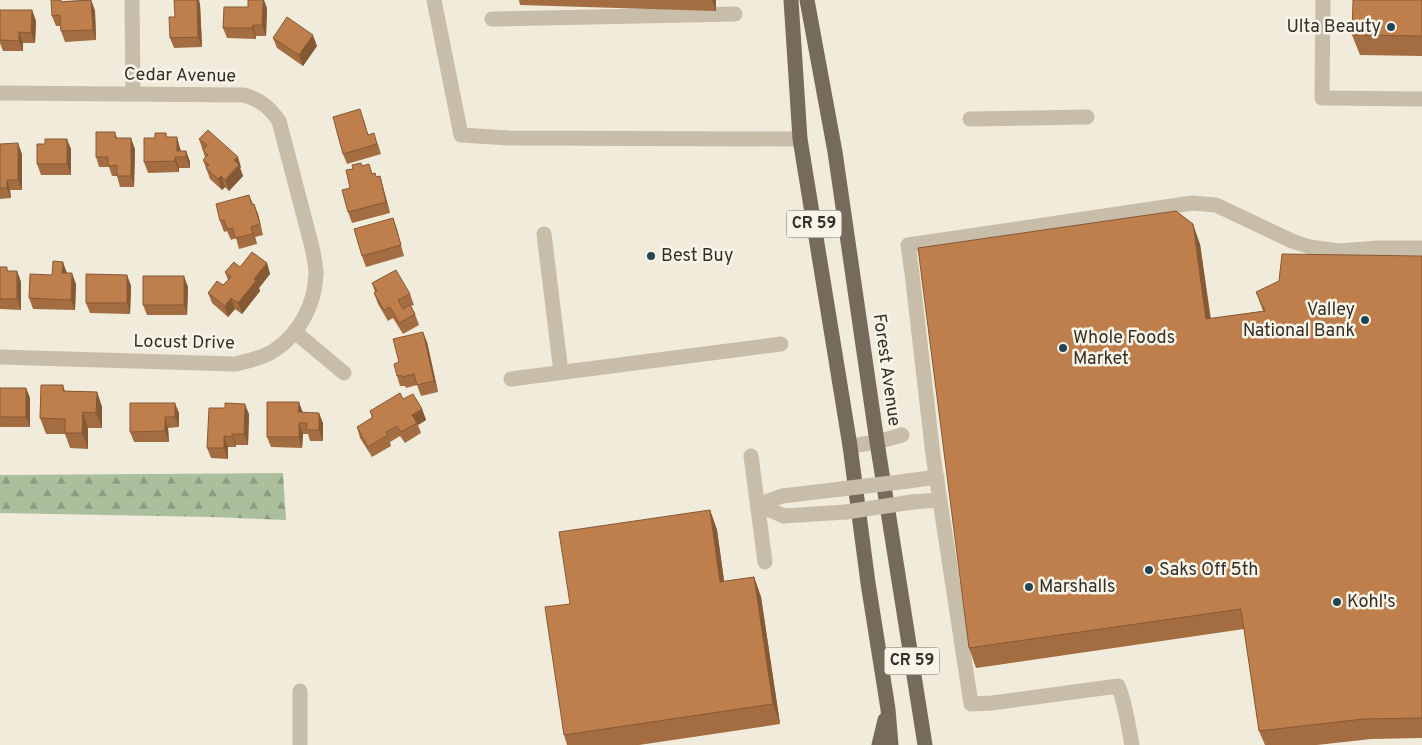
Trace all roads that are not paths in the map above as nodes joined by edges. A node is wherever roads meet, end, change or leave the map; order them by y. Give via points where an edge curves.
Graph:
1 (132, 0) edge
2 (434, 0) edge
3 (791, 0) edge
4 (807, 0) edge
5 (1323, 0) edge
6 (735, 14) dead end
7 (492, 19) dead end
8 (0, 94) edge
9 (133, 94) junction
10 (1422, 99) edge
11 (1087, 117) dead end
12 (970, 119) dead end
13 (800, 139) junction
14 (544, 234) dead end
15 (1422, 248) edge
16 (295, 332) junction
17 (781, 344) dead end
18 (0, 358) edge
19 (561, 372) junction
20 (344, 373) dead end
21 (511, 379) dead end
22 (902, 435) dead end
23 (877, 442) junction
24 (850, 446) junction
25 (751, 456) dead end
26 (937, 477) junction
27 (940, 500) junction
28 (758, 505) junction
29 (765, 562) dead end
30 (300, 691) dead end
31 (888, 709) junction
32 (300, 745) edge
33 (878, 745) edge
34 (891, 745) edge
35 (925, 745) edge
36 (1132, 745) edge

1 - 9 street
2 - 13 street via 461,135
3 - 13 main road, CR 59
4 - 23 main road, Forest Avenue / CR 59 via 835,152
5 - 10 street via 1322,98
6 - 7 street
8 - 9 street, Cedar Avenue
9 - 16 street, Cedar Avenue via 244,95 271,108 279,121 316,273 313,295
11 - 12 street
13 - 24 main road, CR 59
14 - 19 street
15 - 26 street via 1339,251 1310,247 1216,205 1192,203 908,245
16 - 18 street, Locust Drive via 275,350 255,360 235,364
16 - 20 street
17 - 19 street
19 - 21 street
22 - 23 street
23 - 24 street
23 - 35 main road, Forest Avenue / CR 59
24 - 31 main road, CR 59
25 - 28 street
26 - 27 street
26 - 28 street, bridge via 782,496
27 - 28 street, bridge via 784,516
27 - 36 street via 971,704 1118,686
28 - 29 street
30 - 32 street
31 - 33 main road
31 - 34 main road, CR 59

